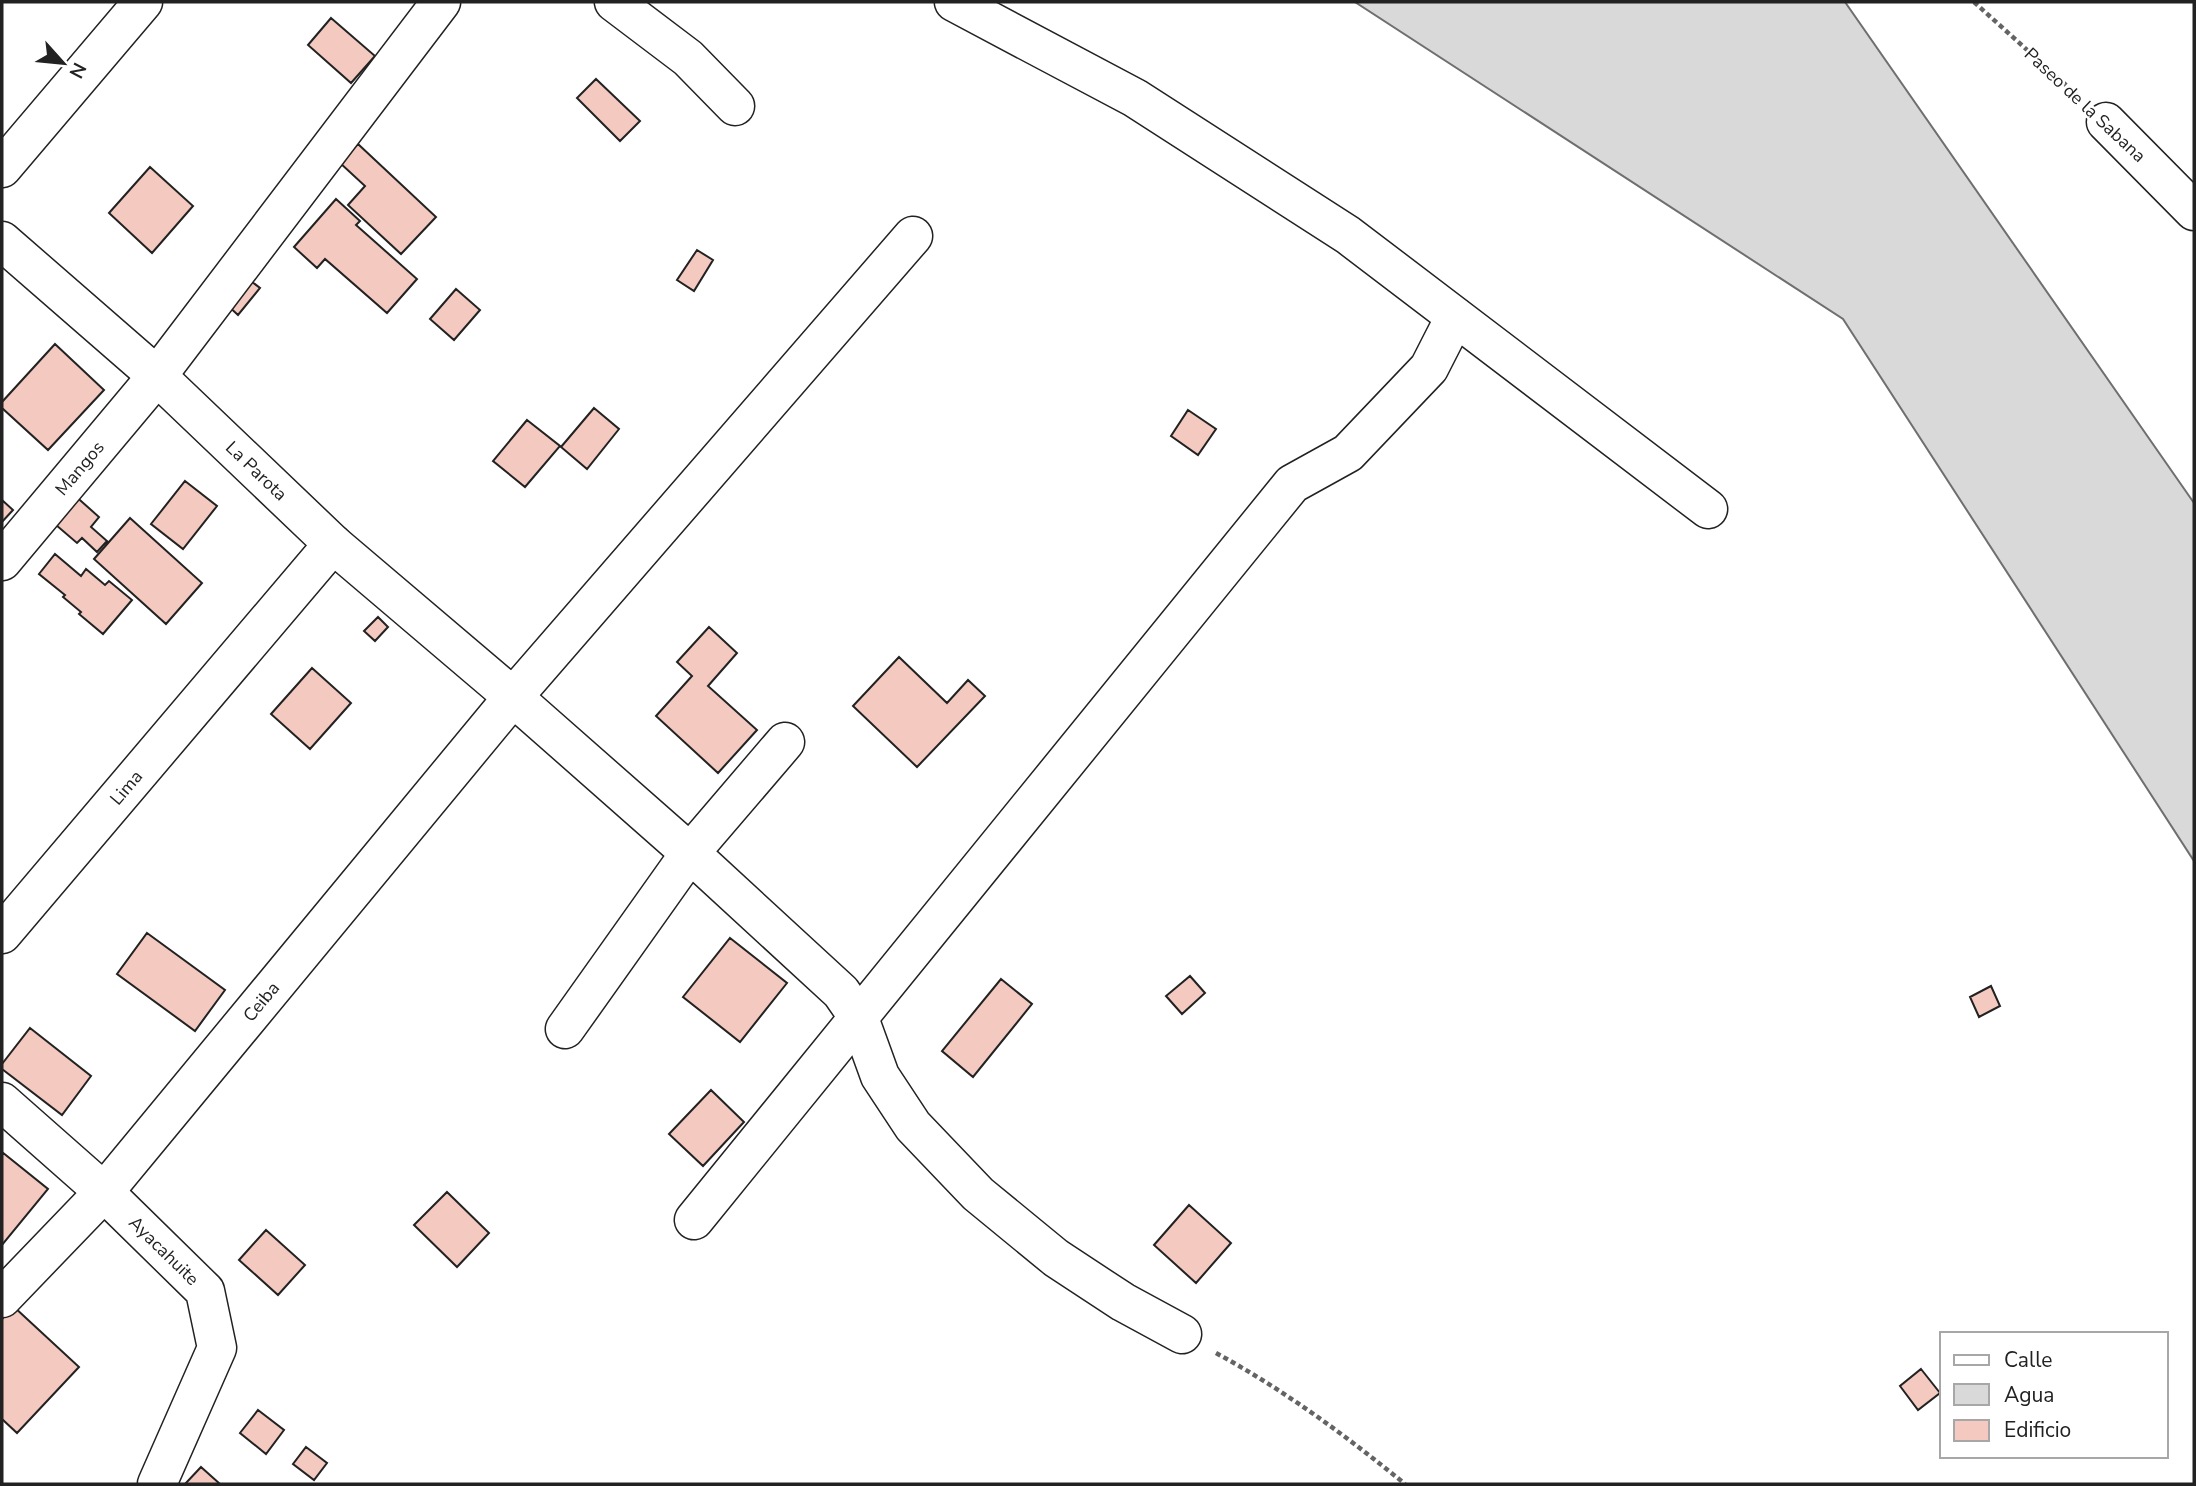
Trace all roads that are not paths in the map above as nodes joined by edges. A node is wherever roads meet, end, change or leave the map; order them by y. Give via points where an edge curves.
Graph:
1 (143, 2) edge
2 (441, 2) edge
3 (614, 2) edge
4 (954, 2) edge
5 (735, 106) dead end
6 (2106, 122) road end
7 (2, 168) edge
8 (2194, 211) edge
9 (913, 236) dead end
10 (2, 241) edge
11 (1455, 317) junction
12 (157, 376) junction
13 (1708, 509) dead end
14 (333, 544) junction
15 (2, 561) edge
16 (513, 697) junction
17 (785, 742) dead end
18 (690, 853) junction
19 (2, 934) edge
20 (859, 1018) junction
21 (565, 1030) dead end
22 (2, 1102) edge
23 (104, 1192) junction
24 (694, 1220) dead end
25 (2, 1298) edge
26 (1182, 1334) road end
27 (157, 1484) edge

1 - 7 street
2 - 12 street, Mangos
3 - 5 street via 688,58
4 - 11 street via 1135,98 1348,235
6 - 8 street, Paseo de la Sabana
9 - 16 street, Ceiba
10 - 12 street, La Parota
11 - 13 street
11 - 20 street via 1429,368 1348,453 1292,484
12 - 14 street, La Parota
12 - 15 street, Mangos
14 - 16 street, La Parota
14 - 19 street, Lima
16 - 18 street, La Parota
16 - 23 street, Ceiba
17 - 18 street
18 - 20 street, La Parota via 841,992
18 - 21 street
20 - 24 street
20 - 26 street, La Parota via 880,1076 913,1126 978,1194 1056,1258
22 - 23 street, Ayacahuite
23 - 25 street, Ceiba
23 - 27 street, Ayacahuite via 205,1291 216,1348

